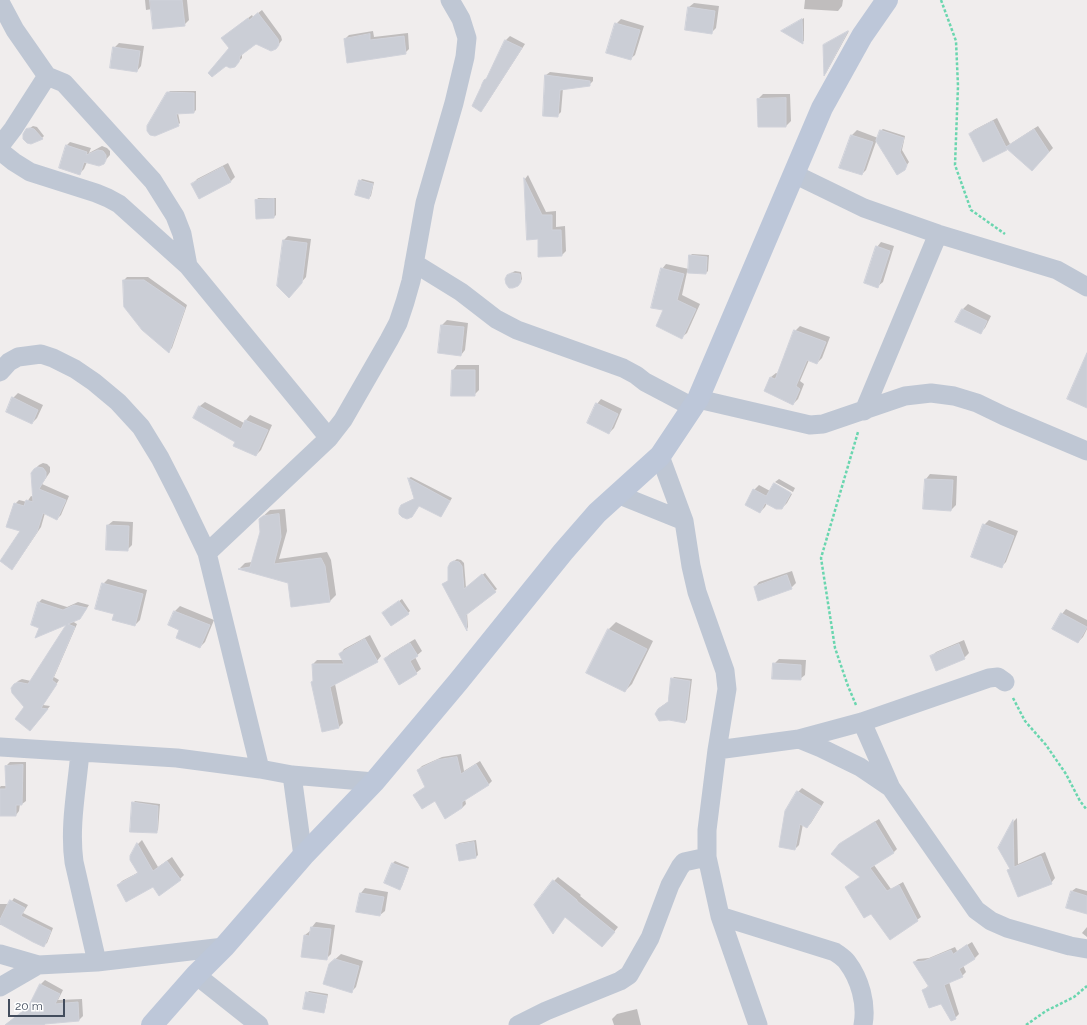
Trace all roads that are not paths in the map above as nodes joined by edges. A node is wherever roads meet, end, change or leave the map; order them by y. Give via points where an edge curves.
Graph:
1 (450, 0) edge
2 (887, 0) edge
3 (0, 2) edge
4 (47, 76) junction
5 (0, 146) edge
6 (0, 152) edge
7 (794, 174) junction
8 (938, 234) junction
9 (414, 263) junction
10 (188, 266) junction
11 (1087, 287) edge
12 (0, 372) edge
13 (698, 399) junction
14 (864, 411) junction
15 (329, 438) junction
16 (1087, 451) edge
17 (660, 456) junction
18 (617, 494) junction
19 (684, 521) junction
20 (207, 553) junction
21 (1005, 682) road end
22 (862, 722) junction
23 (799, 739) junction
24 (0, 747) edge
25 (717, 750) junction
26 (80, 752) junction
27 (260, 769) junction
28 (292, 775) junction
29 (374, 782) junction
30 (891, 788) junction
31 (303, 856) junction
32 (707, 857) junction
33 (720, 916) junction
34 (224, 947) junction
35 (1087, 949) edge
36 (0, 954) edge
37 (97, 962) junction
38 (38, 965) junction
39 (196, 975) junction
40 (0, 987) edge
41 (152, 1025) edge
42 (259, 1025) edge
43 (518, 1025) edge
44 (758, 1025) edge
45 (863, 1025) edge

1 - 9 street via 461,19 467,38 465,57 425,203
2 - 7 street via 862,36 822,108
3 - 4 street via 15,30
4 - 5 street
4 - 10 street via 64,83 153,181 176,216
6 - 10 street via 30,172 96,193 119,204
7 - 8 street via 864,208
7 - 13 street
8 - 11 street via 1057,270
8 - 14 street
9 - 13 street via 516,330 623,368 691,406
9 - 15 street via 398,323 343,420
10 - 15 street
12 - 20 street via 18,357 41,354 75,369 118,402 141,426
13 - 14 street via 810,425 823,424
13 - 17 street
14 - 16 street via 905,396 931,393 954,396 977,403
15 - 20 street
17 - 18 street
17 - 19 street
18 - 19 street
18 - 29 street via 563,552
19 - 25 street via 697,592 725,671 727,689
20 - 27 street
21 - 22 street via 998,677 989,678
22 - 23 street
22 - 30 street
23 - 25 street
23 - 30 street via 860,767
24 - 26 street
25 - 32 street via 707,830
26 - 27 street via 177,758
26 - 37 street via 72,850
27 - 28 street
28 - 29 street
28 - 31 street
29 - 31 street
30 - 35 street via 976,910 1006,928
31 - 34 street
32 - 33 street
32 - 43 street via 684,862 680,867 667,891 650,938 629,975
33 - 44 street
33 - 45 street via 835,952 846,961 855,974 862,993
34 - 37 street
34 - 39 street
36 - 38 street
37 - 38 street
38 - 40 street
39 - 41 street
39 - 42 street

